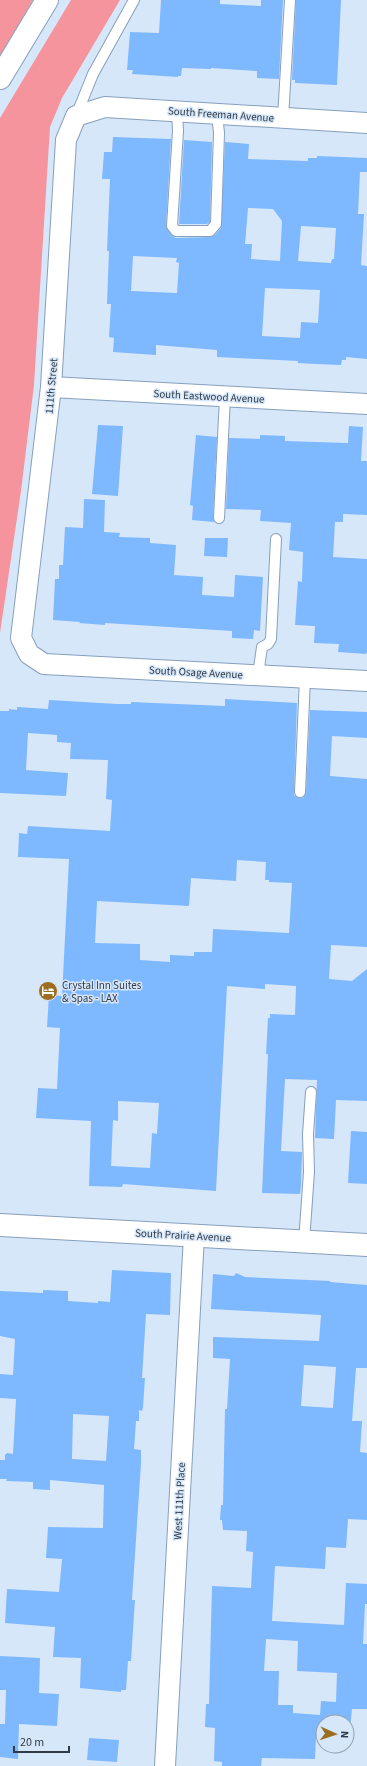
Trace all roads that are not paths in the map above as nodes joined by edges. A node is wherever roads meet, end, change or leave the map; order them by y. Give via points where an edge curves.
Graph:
1 (47, 0) edge
2 (134, 0) edge
3 (290, 0) edge
4 (0, 78) edge
5 (177, 112) junction
6 (217, 114) junction
7 (76, 116) junction
8 (283, 118) junction
9 (367, 123) edge
10 (52, 388) junction
11 (225, 397) junction
12 (367, 404) edge
13 (219, 518) dead end
14 (276, 539) dead end
15 (29, 654) joint
16 (258, 675) junction
17 (305, 678) junction
18 (367, 681) edge
19 (300, 792) dead end
20 (311, 1092) dead end
21 (0, 1226) edge
22 (194, 1236) junction
23 (304, 1242) junction
24 (367, 1245) edge
25 (165, 1766) edge

1 - 4 main road
2 - 7 lane via 92,74
3 - 8 lane
5 - 6 street, South Freeman Avenue
5 - 6 lane via 172,226 176,231 210,231 216,224
5 - 7 street, South Freeman Avenue via 105,107
6 - 8 street, South Freeman Avenue
7 - 10 street, 111th Street via 66,140
8 - 9 street, South Freeman Avenue
10 - 11 street, South Eastwood Avenue
10 - 15 street, 111th Street via 21,638
11 - 12 street, South Eastwood Avenue
11 - 13 lane
14 - 16 lane via 271,639 262,647
15 - 16 street, South Osage Avenue via 44,664
16 - 17 street, South Osage Avenue
17 - 18 street, South Osage Avenue
17 - 19 lane
20 - 23 lane
21 - 22 main road, South Prairie Avenue
22 - 23 main road, South Prairie Avenue
22 - 25 street, West 111th Place
23 - 24 main road, South Prairie Avenue

